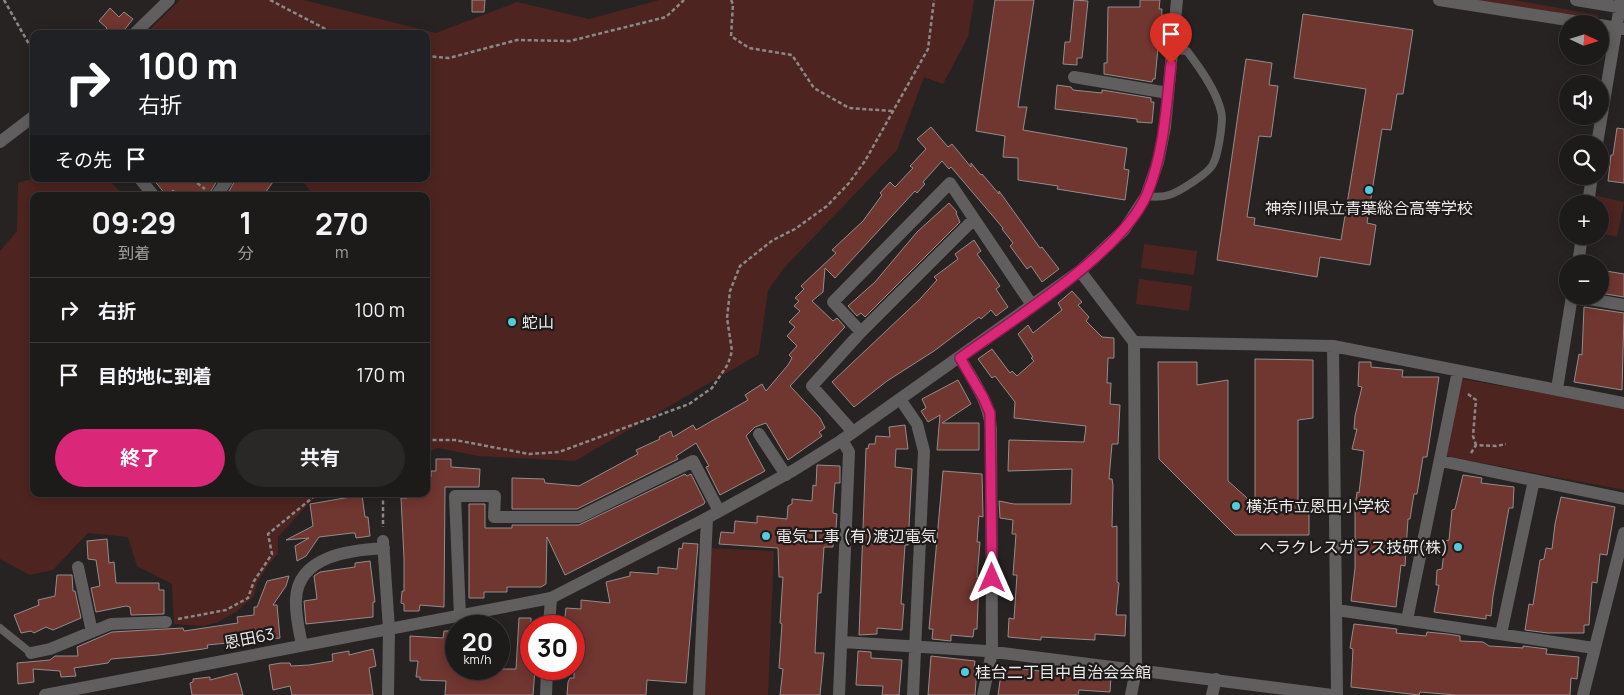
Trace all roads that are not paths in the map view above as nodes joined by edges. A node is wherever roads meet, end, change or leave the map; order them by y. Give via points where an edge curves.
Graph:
1 (169, 0) edge
2 (1177, 0) edge
3 (1439, 0) edge
4 (1576, 0) edge
5 (1621, 5) edge
6 (1559, 19) edge
7 (1620, 28) edge
8 (138, 30) edge
9 (1172, 50) junction
10 (1088, 66) dead end
11 (1074, 77) dead end
12 (1087, 80) junction
13 (1168, 93) junction
14 (30, 119) edge
15 (1599, 135) edge
16 (0, 142) edge
17 (142, 182) edge
18 (151, 192) edge
19 (1146, 196) junction
20 (974, 219) junction
21 (1080, 271) junction
22 (1609, 302) edge
23 (1032, 305) junction
24 (1571, 305) edge
25 (1624, 305) edge
26 (862, 332) junction
27 (1134, 342) junction
28 (1333, 346) junction
29 (960, 358) junction
30 (1458, 371) junction
31 (1557, 389) junction
32 (900, 399) junction
33 (1624, 403) edge
34 (853, 432) junction
35 (759, 434) dead end
36 (842, 440) junction
37 (1441, 462) junction
38 (786, 475) junction
39 (1534, 480) junction
40 (1624, 499) edge
41 (719, 512) junction
42 (707, 518) junction
43 (1624, 533) edge
44 (78, 567) dead end
45 (551, 598) junction
46 (1338, 610) junction
47 (460, 615) edge
48 (465, 615) edge
49 (550, 615) edge
50 (445, 619) edge
51 (1407, 620) junction
52 (166, 622) road end
53 (0, 628) edge
54 (389, 629) junction
55 (92, 632) junction
56 (1501, 634) junction
57 (842, 642) junction
58 (302, 645) junction
59 (915, 646) junction
60 (1594, 648) junction
61 (992, 652) junction
62 (31, 653) joint
63 (1136, 670) junction
64 (1216, 679) junction
65 (547, 680) edge
66 (78, 692) edge
67 (44, 695) edge
68 (388, 695) edge
69 (546, 695) edge
70 (699, 695) edge
71 (840, 695) edge
72 (913, 695) edge
73 (983, 695) edge
74 (1131, 695) edge
75 (1212, 695) edge
76 (1332, 695) edge
77 (1338, 695) edge
78 (1583, 695) edge

1 - 8 street
2 - 9 street, 恩田63
3 - 6 street
4 - 5 street
5 - 7 street
7 - 15 street
9 - 13 street, 恩田63
9 - 19 lane via 1187,51 1216,97 1222,113 1218,141 1213,165 1201,176 1169,195
10 - 12 street
11 - 12 street
12 - 13 street
13 - 19 street, 恩田63 via 1163,143
14 - 16 street
17 - 18 street
19 - 21 street, 恩田63 via 1124,230
20 - 23 street
20 - 26 street
20 - 26 street via 950,183 833,302
21 - 23 street, 恩田63
21 - 27 street
22 - 25 street
23 - 29 street, 恩田63
24 - 31 street
26 - 34 street via 812,386
27 - 28 street
27 - 63 street
28 - 30 street
28 - 46 street
29 - 32 street, 恩田63
29 - 61 street via 990,413
30 - 31 street
30 - 37 street
31 - 33 street
32 - 34 street, 恩田63
32 - 59 street via 917,424 924,450
34 - 36 street, 恩田63
35 - 38 street via 772,441
36 - 38 street, 恩田63
36 - 57 street via 849,452
37 - 39 street
37 - 51 street
38 - 41 street, 恩田63
39 - 40 street
39 - 56 street
41 - 42 street, 恩田63
41 - 47 street via 693,460 579,517 494,517 495,496 456,496
42 - 45 street, 恩田63
42 - 70 street
43 - 60 street
44 - 55 street
45 - 48 street, 恩田63
45 - 49 street
46 - 51 street
46 - 77 street
50 - 54 street, 恩田63 / 恩田63
51 - 56 street
52 - 55 street via 111,624
53 - 62 lane
54 - 58 street, 恩田63 / 恩田63
54 - 58 street via 384,544 340,553 315,566 302,579 296,599
54 - 68 street
55 - 62 street via 50,650
56 - 60 street
57 - 59 street
57 - 71 street
58 - 66 street, 恩田63 / 恩田63
59 - 61 street
59 - 72 street
60 - 78 street
61 - 63 street
61 - 73 street
63 - 64 street
63 - 74 street
64 - 75 street
64 - 76 street
65 - 69 street
66 - 67 street, 恩田63 / 恩田63

